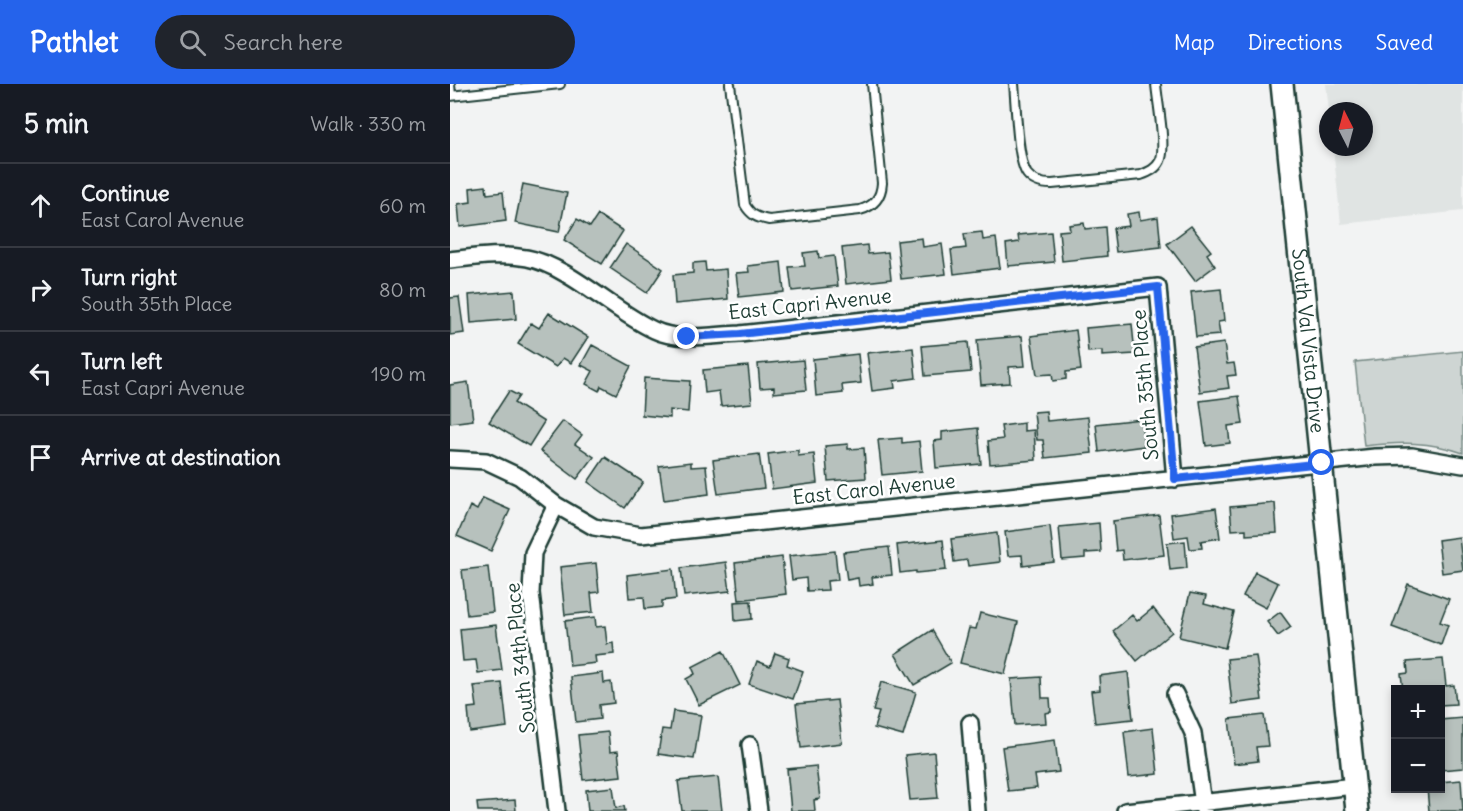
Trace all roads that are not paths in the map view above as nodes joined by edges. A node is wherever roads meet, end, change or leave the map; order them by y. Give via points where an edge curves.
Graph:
1 (450, 84) edge
2 (560, 84) edge
3 (729, 84) edge
4 (872, 84) edge
5 (1014, 84) edge
6 (1156, 84) edge
7 (1282, 84) edge
8 (451, 96) edge
9 (450, 260) edge
10 (1158, 287) joint
11 (450, 459) edge
12 (1322, 463) junction
13 (1463, 465) edge
14 (1175, 479) junction
15 (556, 506) junction
16 (1175, 694) dead end
17 (970, 723) dead end
18 (750, 745) dead end
19 (1354, 786) junction
20 (1204, 807) edge
21 (557, 811) edge
22 (759, 811) edge
23 (977, 811) edge
24 (1125, 811) edge
25 (1357, 811) edge

1 - 8 lane
2 - 8 lane
3 - 4 lane via 745,205 759,219 769,220 860,210 876,201 882,183
5 - 6 lane via 1024,168 1032,179 1052,184 1141,175 1154,169 1163,148
7 - 12 main road, South Val Vista Drive
9 - 10 street, East Capri Avenue via 495,255 529,258 557,269 655,331 687,337
10 - 14 street, South 35th Place
11 - 15 street, East Carol Avenue via 486,461 520,477
12 - 13 street, East Carol Avenue via 1412,456
12 - 14 street, East Carol Avenue
12 - 19 main road, South Val Vista Drive
14 - 15 street, East Carol Avenue via 641,535 594,527
15 - 21 street, South 34th Place via 533,553 531,593
16 - 20 street via 1193,733
17 - 23 street
18 - 22 street
19 - 20 street
19 - 25 main road, South Val Vista Drive
20 - 24 street

